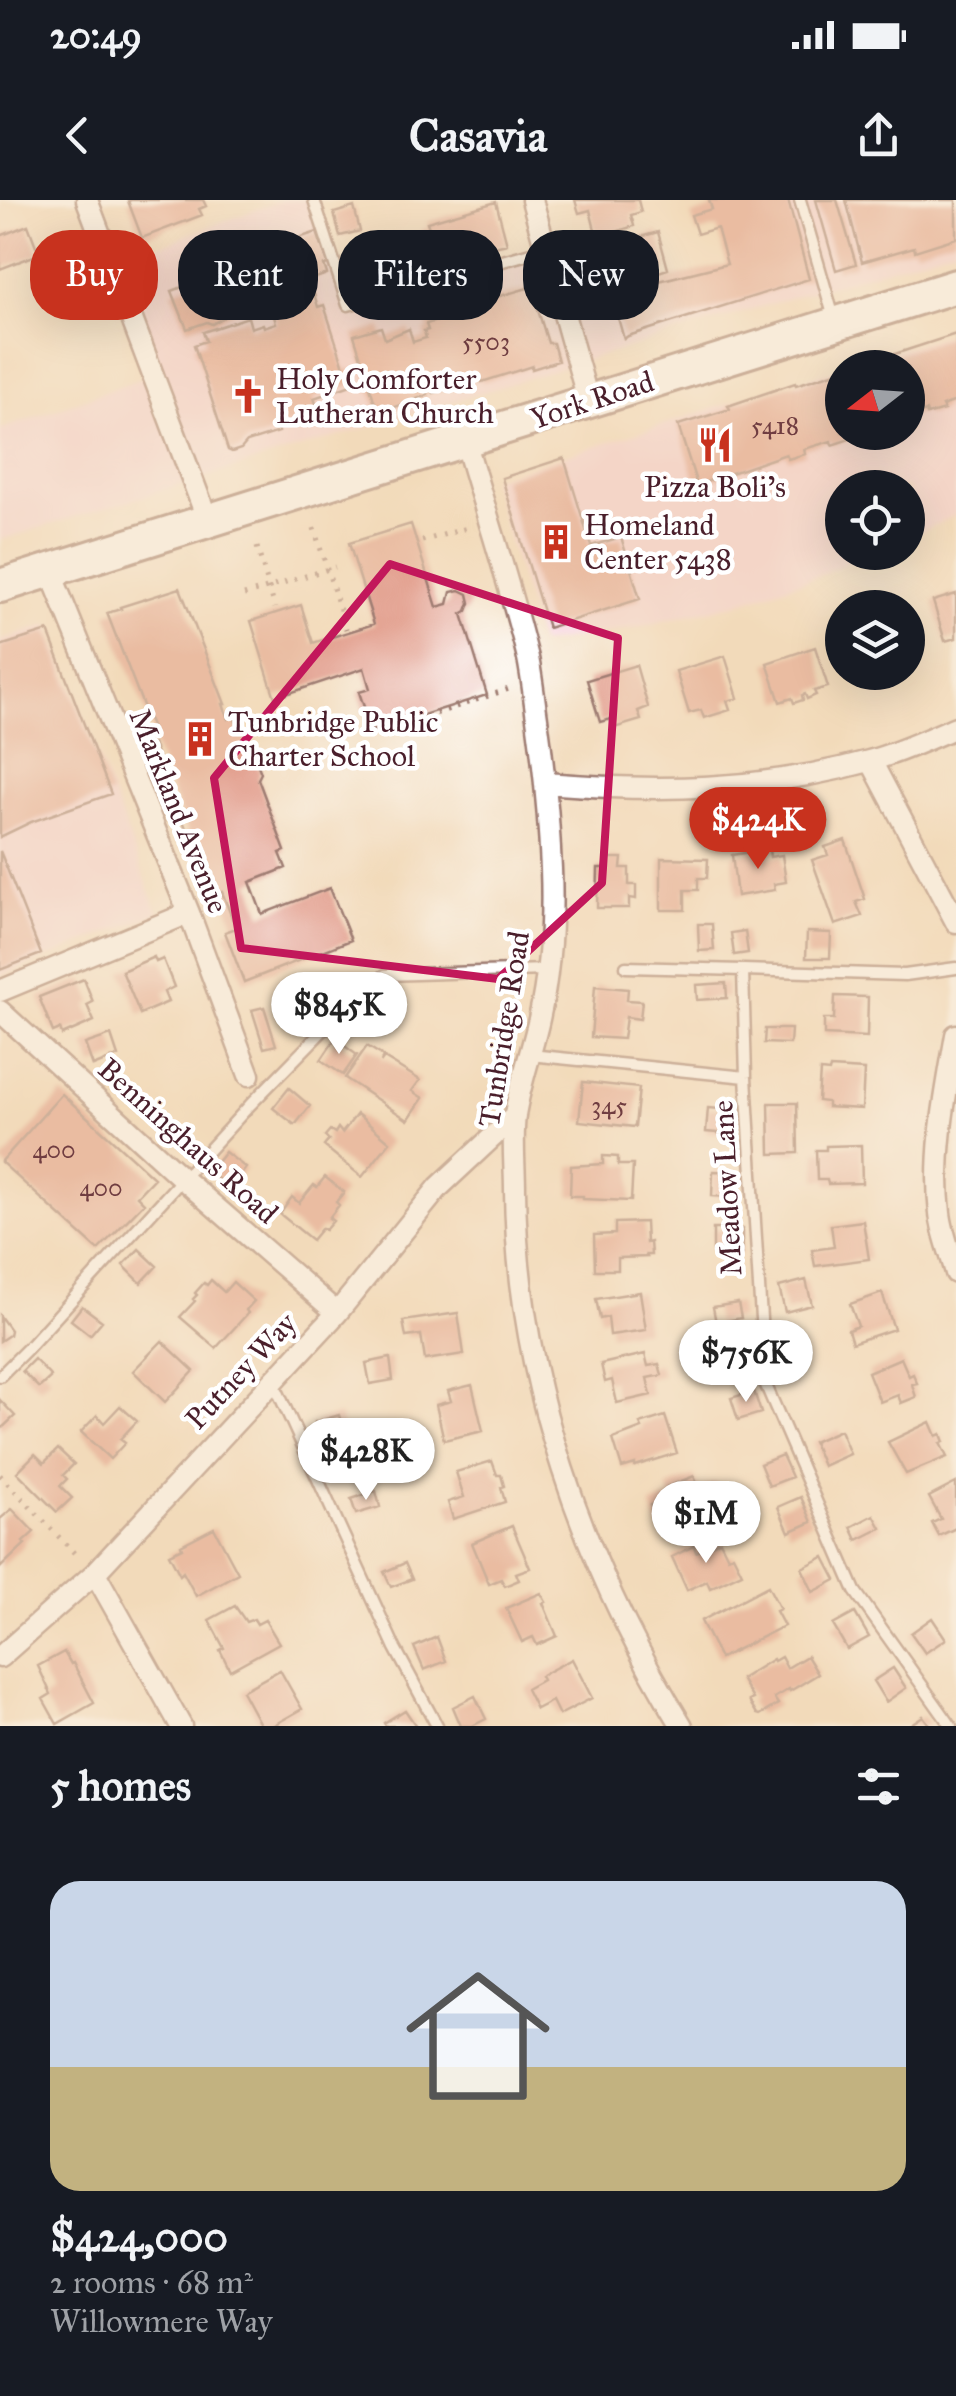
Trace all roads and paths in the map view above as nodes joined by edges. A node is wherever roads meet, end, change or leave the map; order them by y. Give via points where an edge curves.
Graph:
1 (87, 200) edge
2 (314, 200) edge
3 (532, 200) edge
4 (800, 200) edge
5 (541, 230) edge
6 (523, 256) edge
7 (956, 286) edge
8 (566, 320) edge
9 (836, 324) junction
10 (588, 400) junction
11 (465, 440) junction
12 (208, 521) junction
13 (468, 527) dead end
14 (314, 528) dead end
15 (422, 540) dead end
16 (257, 547) dead end
17 (331, 568) junction
18 (50, 570) junction
19 (0, 586) edge
20 (269, 587) junction
21 (244, 595) dead end
22 (276, 608) dead end
23 (346, 629) dead end
24 (512, 688) dead end
25 (426, 717) dead end
26 (956, 727) edge
27 (871, 761) junction
28 (545, 783) junction
29 (188, 913) junction
30 (956, 922) edge
31 (626, 967) dead end
32 (956, 968) edge
33 (546, 970) junction
34 (743, 970) junction
35 (0, 991) edge
36 (0, 1011) edge
37 (956, 1035) edge
38 (530, 1055) junction
39 (249, 1075) dead end
40 (746, 1078) junction
41 (514, 1116) junction
42 (948, 1144) edge
43 (183, 1178) junction
44 (956, 1273) edge
45 (337, 1313) junction
46 (0, 1376) edge
47 (274, 1381) junction
48 (0, 1475) edge
49 (89, 1568) junction
50 (0, 1657) edge
51 (181, 1726) edge
52 (438, 1726) edge
53 (682, 1726) edge
54 (951, 1726) edge

1 - 12 street
2 - 6 lane via 348,305
3 - 5 street
4 - 9 lane
7 - 9 main road, York Road
8 - 10 street
9 - 10 main road, York Road
10 - 11 main road, York Road
11 - 12 main road, York Road
11 - 28 street, Tunbridge Road via 528,661
12 - 18 main road, York Road
13 - 15 path
14 - 17 path
16 - 20 path
17 - 20 path
17 - 23 path
18 - 19 main road, York Road
18 - 29 street, Markland Avenue
20 - 21 path
20 - 22 path
24 - 25 path
26 - 27 street
27 - 28 street via 765,783 691,789
27 - 30 street
28 - 33 street, Tunbridge Road via 552,908
29 - 35 street
29 - 39 street, Markland Avenue
31 - 34 lane
32 - 34 lane via 905,975
33 - 38 street, Tunbridge Road
33 - 43 lane via 385,975 342,1011
34 - 40 lane, Meadow Lane
36 - 43 street, Benninghaus Road
37 - 42 street
38 - 40 lane, Meadow Lane
38 - 41 street, Tunbridge Road
40 - 54 lane, Meadow Lane via 765,1383 854,1591
41 - 45 street, Putney Way via 439,1187
41 - 53 street, Tunbridge Road via 524,1302 553,1433 618,1608
42 - 44 street via 938,1175 940,1216
43 - 45 street, Benninghaus Road
43 - 46 lane
45 - 47 street, Putney Way
47 - 49 street, Putney Way
47 - 52 lane via 395,1648
48 - 49 path
49 - 50 street, Putney Way
49 - 51 street

